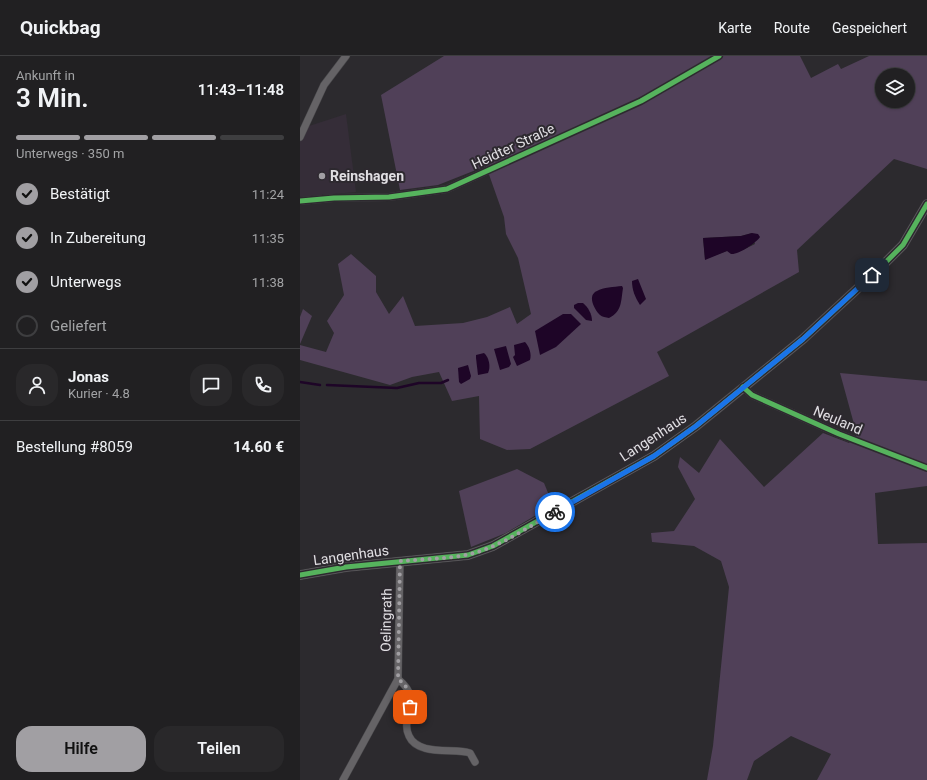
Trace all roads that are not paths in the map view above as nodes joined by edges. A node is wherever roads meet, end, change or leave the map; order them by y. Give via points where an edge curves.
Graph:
1 (346, 56) edge
2 (719, 56) edge
3 (300, 137) edge
4 (300, 201) edge
5 (927, 204) edge
6 (743, 387) junction
7 (927, 468) edge
8 (400, 561) junction
9 (300, 575) edge
10 (398, 679) junction
11 (475, 762) dead end
12 (342, 780) edge

1 - 3 street via 324,85
2 - 4 street, Heidter Straße via 641,101 447,189 389,197
5 - 6 street, Langenhaus via 903,245 884,265 803,339
6 - 7 street, Neuland via 752,395 839,434
6 - 8 street, Langenhaus via 696,426 654,456 493,546 468,554
8 - 9 street, Langenhaus
8 - 10 street, Oelingrath
10 - 11 street via 410,692 407,731 412,741 427,748 470,753
10 - 12 street, Oelingrath

